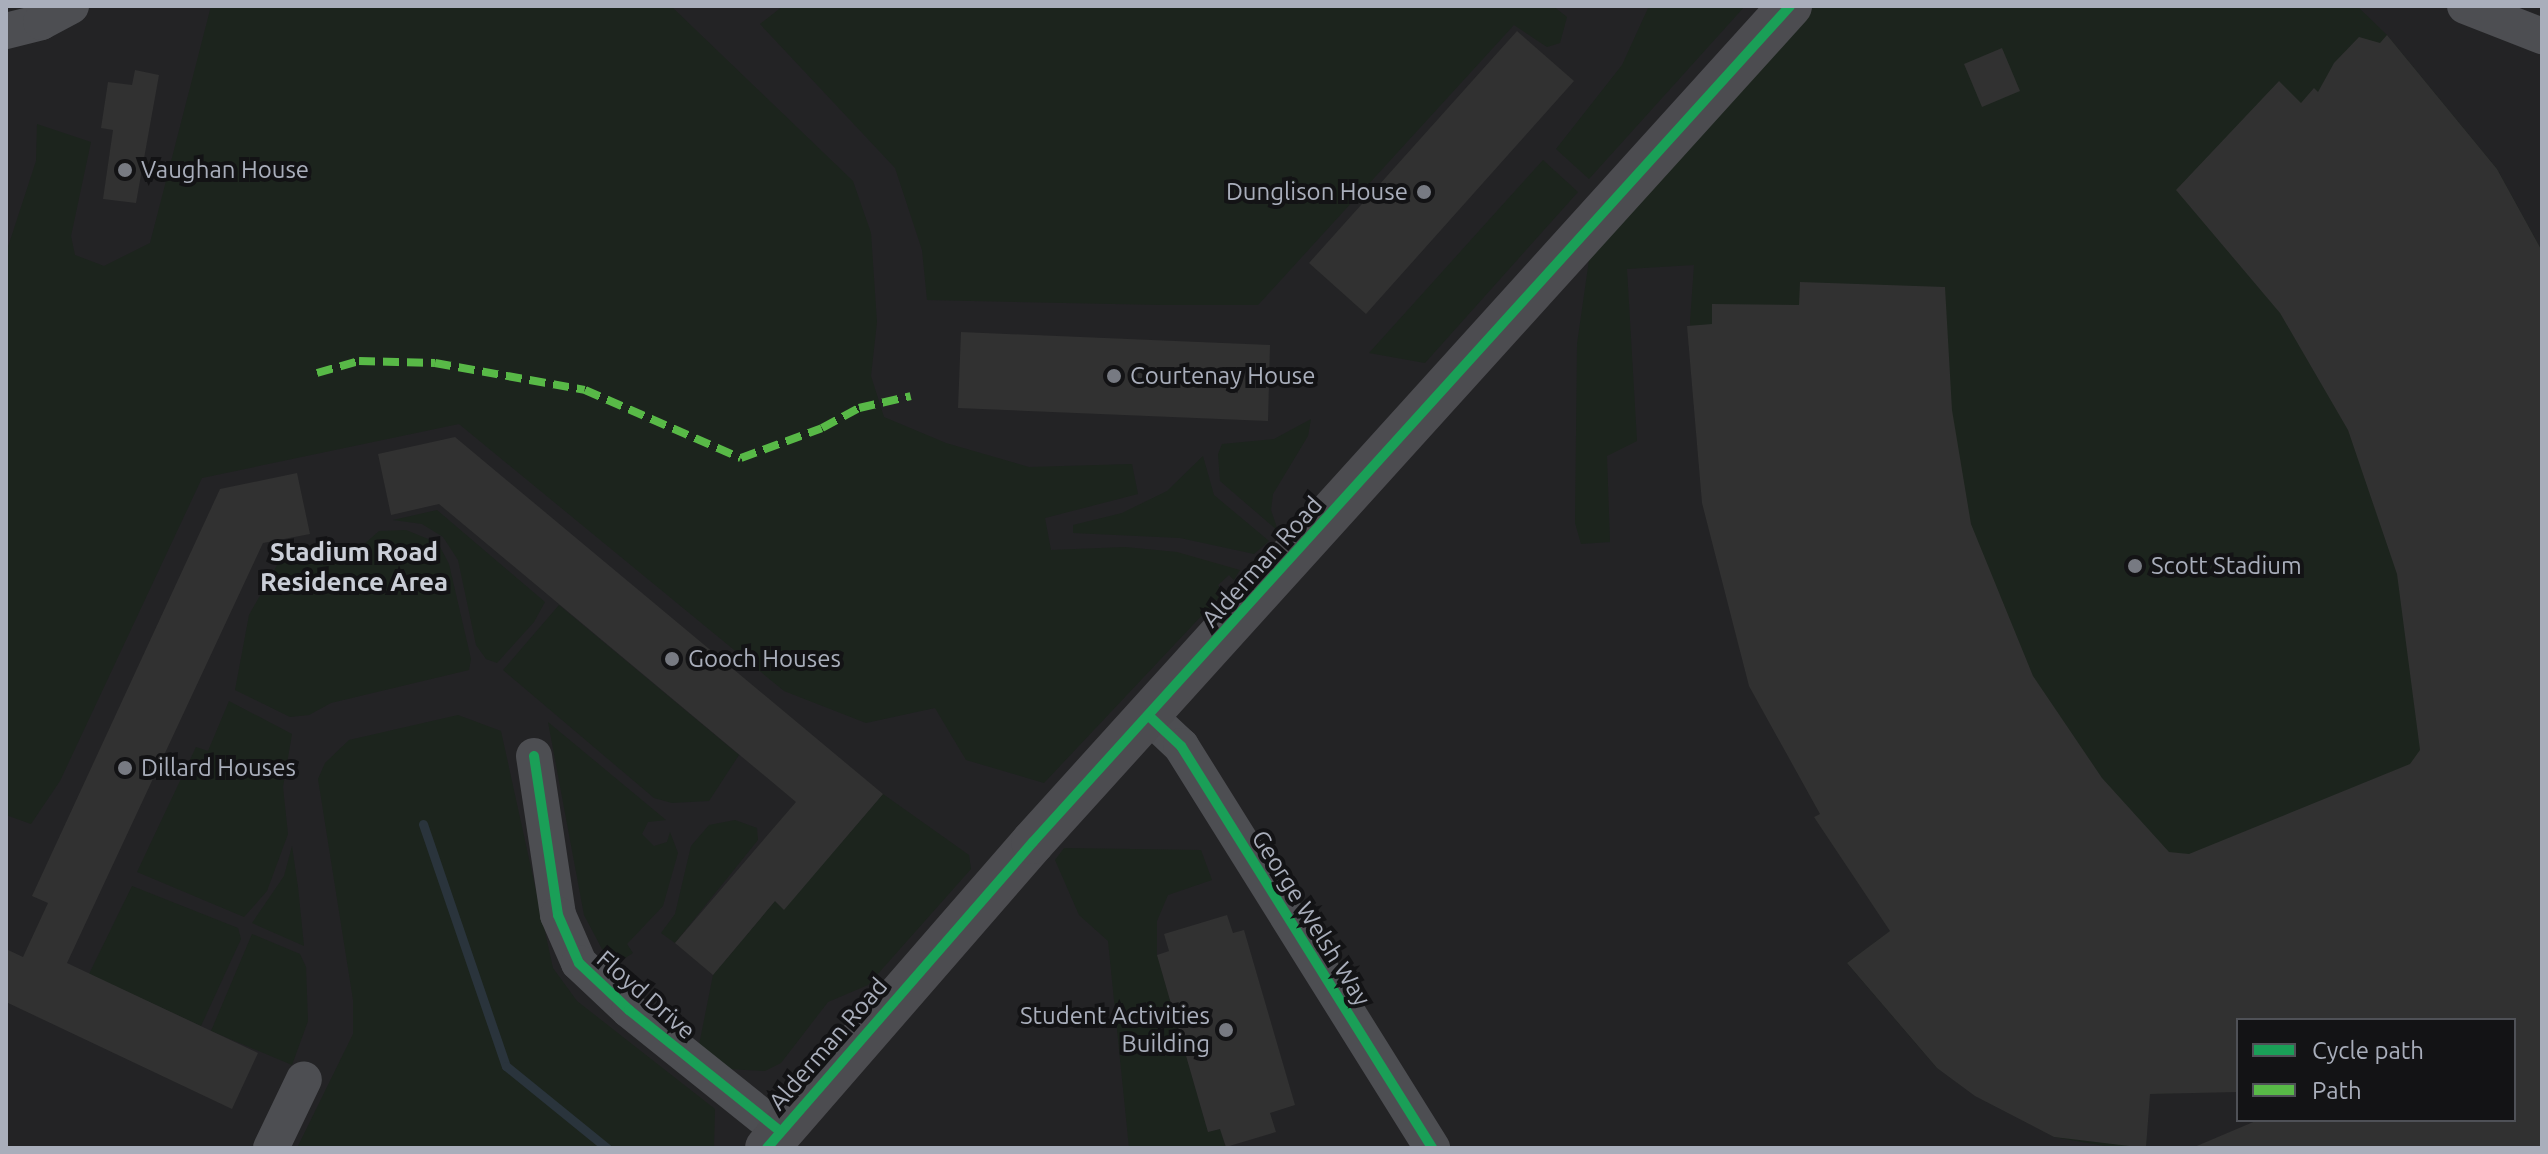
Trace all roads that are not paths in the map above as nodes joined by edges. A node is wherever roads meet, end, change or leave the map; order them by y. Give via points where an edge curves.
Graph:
1 (71, 6) edge
2 (1790, 6) edge
3 (2465, 6) edge
4 (6, 31) edge
5 (2542, 36) edge
6 (1149, 716) junction
7 (534, 756) dead end
8 (304, 1079) dead end
9 (773, 1139) edge
10 (271, 1148) edge
11 (1432, 1148) edge

1 - 4 street via 41,22
2 - 6 main road, Alderman Road
3 - 5 street
6 - 9 main road, Alderman Road
6 - 11 street, George Welsh Way via 1181,746
7 - 9 street, Floyd Drive via 558,915 579,963
8 - 10 street

